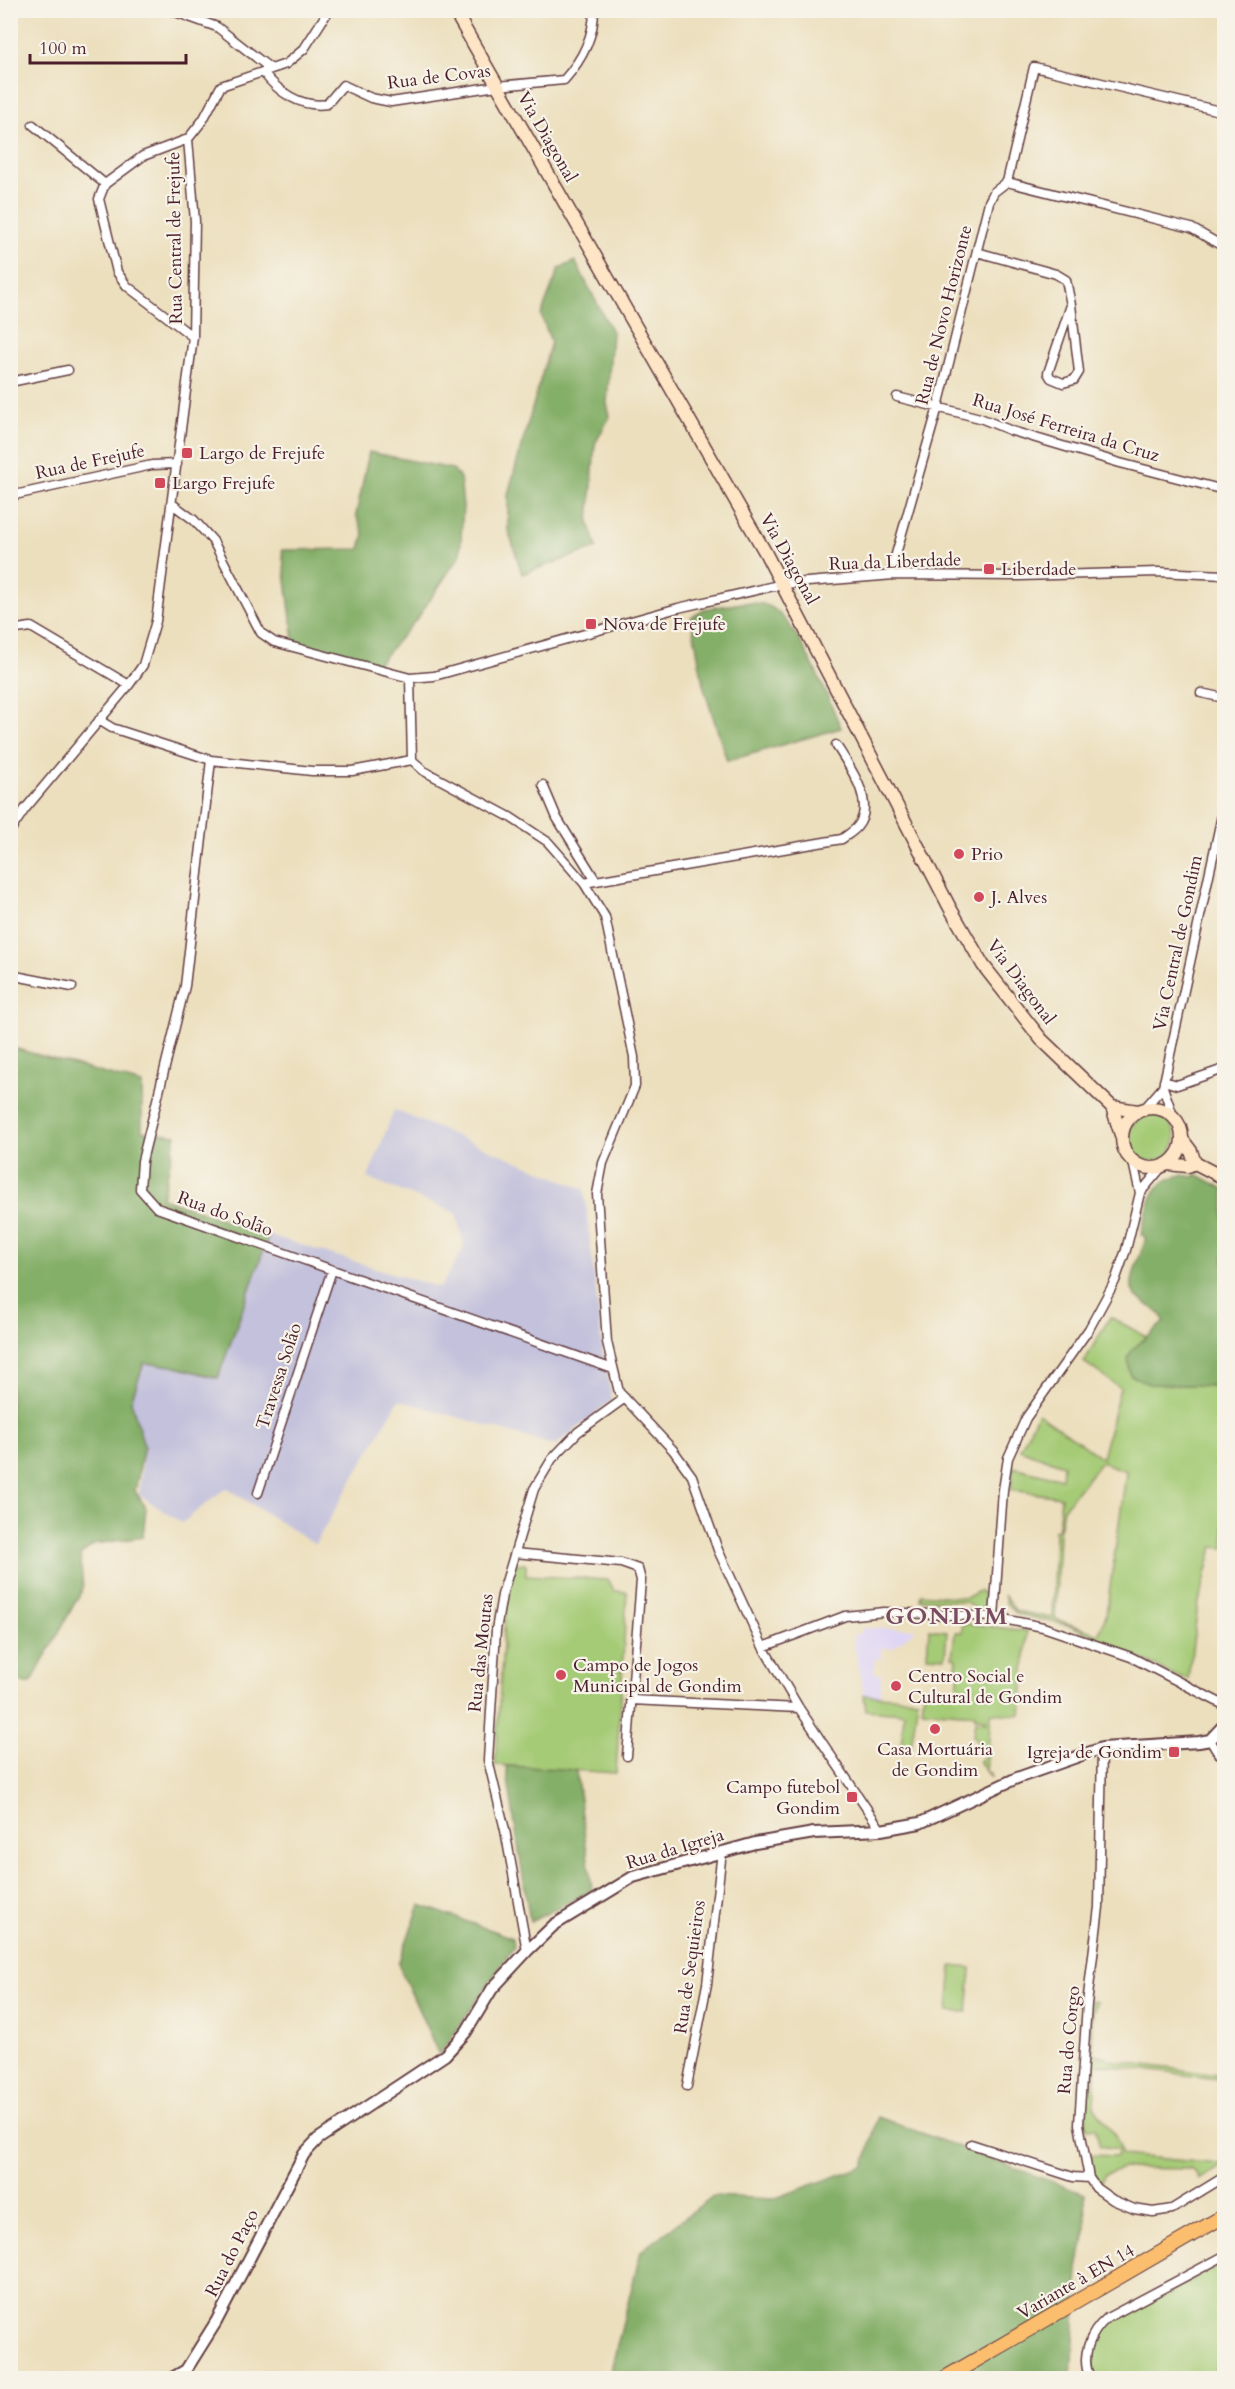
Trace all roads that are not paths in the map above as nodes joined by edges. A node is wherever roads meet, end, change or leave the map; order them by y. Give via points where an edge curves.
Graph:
1 (170, 10) edge
2 (329, 10) edge
3 (454, 10) edge
4 (594, 10) edge
5 (267, 71) junction
6 (497, 86) junction
7 (1224, 112) edge
8 (33, 125) dead end
9 (188, 139) junction
10 (1007, 182) junction
11 (105, 184) junction
12 (1224, 247) edge
13 (977, 252) junction
14 (1071, 305) junction
15 (193, 337) junction
16 (68, 370) dead end
17 (10, 382) edge
18 (897, 397) dead end
19 (938, 407) junction
20 (177, 464) junction
21 (1224, 490) edge
22 (10, 496) edge
23 (171, 503) junction
24 (890, 575) junction
25 (1224, 575) edge
26 (783, 584) junction
27 (10, 630) edge
28 (410, 678) junction
29 (129, 685) junction
30 (1202, 693) dead end
31 (1224, 698) edge
32 (99, 720) junction
33 (836, 745) dead end
34 (211, 760) junction
35 (412, 760) junction
36 (543, 785) dead end
37 (1224, 806) edge
38 (10, 831) edge
39 (596, 881) junction
40 (584, 883) junction
41 (10, 975) edge
42 (72, 987) dead end
43 (1224, 1069) edge
44 (1164, 1084) junction
45 (1112, 1107) junction
46 (1141, 1110) junction
47 (1173, 1116) junction
48 (1121, 1135) junction
49 (1182, 1139) junction
50 (1133, 1162) junction
51 (1196, 1163) junction
52 (1164, 1165) junction
53 (1224, 1178) edge
54 (1140, 1193) junction
55 (332, 1270) junction
56 (613, 1369) junction
57 (625, 1398) junction
58 (258, 1493) dead end
59 (515, 1553) junction
60 (994, 1617) junction
61 (763, 1647) junction
62 (632, 1700) junction
63 (1224, 1705) edge
64 (799, 1708) junction
65 (1224, 1725) edge
66 (1210, 1740) junction
67 (1102, 1748) junction
68 (627, 1756) dead end
69 (1224, 1756) edge
70 (880, 1830) junction
71 (722, 1851) junction
72 (527, 1951) junction
73 (687, 2086) dead end
74 (318, 2139) joint
75 (971, 2144) dead end
76 (1224, 2177) edge
77 (1089, 2178) junction
78 (1224, 2216) edge
79 (1224, 2256) edge
80 (172, 2379) edge
81 (945, 2379) edge
82 (1090, 2379) edge

1 - 5 street via 217,27
2 - 5 street, Rua Central de Frejufe via 303,49 286,64
3 - 6 main road, Via Diagonal
4 - 6 street, Rua de Covas via 588,45 564,80
5 - 6 street, Rua de Covas via 286,95 314,106 327,104 343,85 391,102
5 - 9 street, Rua Central de Frejufe via 221,86
6 - 26 main road, Via Diagonal
7 - 10 street, Rua de Novo Horizonte via 1034,68
8 - 11 street
9 - 11 street via 143,156
9 - 15 street, Rua Central de Frejufe via 195,221
10 - 12 street via 1191,228
10 - 13 street, Rua de Novo Horizonte via 989,202
11 - 15 street via 99,199 117,272 128,286
13 - 14 street via 1056,274 1066,280
13 - 19 street, Rua de Novo Horizonte
14 - 14 street via 1048,373 1050,378 1063,383 1074,380 1079,372
15 - 20 street, Rua Central de Frejufe
16 - 17 street
18 - 19 street, Rua José Ferreira da Cruz
19 - 21 street, Rua José Ferreira da Cruz via 1120,463
19 - 24 street, Rua de Novo Horizonte
20 - 22 street, Rua de Frejufe via 152,465
20 - 23 street
23 - 28 street via 194,520 213,542 261,633 274,642
23 - 29 street via 156,621 143,664
24 - 25 street, Rua da Liberdade
24 - 26 street, Rua da Liberdade
26 - 28 street, Rua da Liberdade via 678,608 435,676
26 - 45 main road, Via Diagonal via 983,965 1041,1039
27 - 29 street via 32,627
28 - 35 street
29 - 32 street
30 - 31 street
32 - 34 street via 112,729
32 - 38 street
33 - 39 street via 858,783 865,809 858,826 842,839
34 - 35 street via 312,771 352,771
34 - 55 street, Rua do Solão via 185,986 142,1161 140,1189 157,1208
35 - 40 street via 424,771 549,842
36 - 39 street via 562,828
37 - 44 street, Via Central de Gondim
39 - 40 street
40 - 56 street via 605,917 634,1057 635,1086 603,1163 597,1194 607,1342
41 - 42 street
43 - 44 street via 1177,1085
44 - 46 street, Via Central de Gondim
44 - 47 street
45 - 46 main road
45 - 48 main road, Via Diagonal
46 - 47 main road via 1158,1108
46 - 48 main road via 1130,1116
47 - 49 main road
48 - 50 main road, Via Diagonal via 1126,1154
49 - 51 main road
49 - 52 main road via 1178,1154
50 - 52 main road via 1142,1167
50 - 54 street
51 - 52 main road
51 - 53 main road
52 - 54 street
54 - 60 street via 1111,1291 1026,1418 1011,1448 1004,1479
55 - 56 street, Rua do Solão
55 - 58 street, Travessa Solão
56 - 57 street via 619,1392
57 - 59 street, Rua das Moutas via 578,1432 552,1459 534,1489
57 - 61 street via 692,1476 718,1550
59 - 62 street via 621,1563 638,1569 641,1580
59 - 72 street, Rua das Moutas via 496,1629 488,1760
60 - 61 street via 884,1611 845,1616
60 - 63 street via 1043,1628 1131,1658
61 - 64 street
62 - 64 street
62 - 68 street
64 - 70 street
65 - 66 street
66 - 67 street, Rua da Igreja
66 - 69 street
67 - 70 street, Rua da Igreja via 1017,1778 920,1824
67 - 77 street, Rua do Corgo via 1099,1907 1087,2004 1079,2124
70 - 71 street, Rua da Igreja via 814,1833
71 - 72 street, Rua da Igreja via 633,1877 554,1925
71 - 73 street, Rua de Sequieiros via 707,1984
72 - 74 street, Rua da Igreja via 492,1989 466,2032 445,2055
74 - 80 street, Rua do Paço via 304,2154 281,2194 216,2322 186,2370
75 - 77 street via 1073,2177
76 - 77 street via 1172,2209 1153,2212 1113,2200
78 - 81 main road, Variante à EN 14
79 - 82 street via 1095,2328 1087,2349

